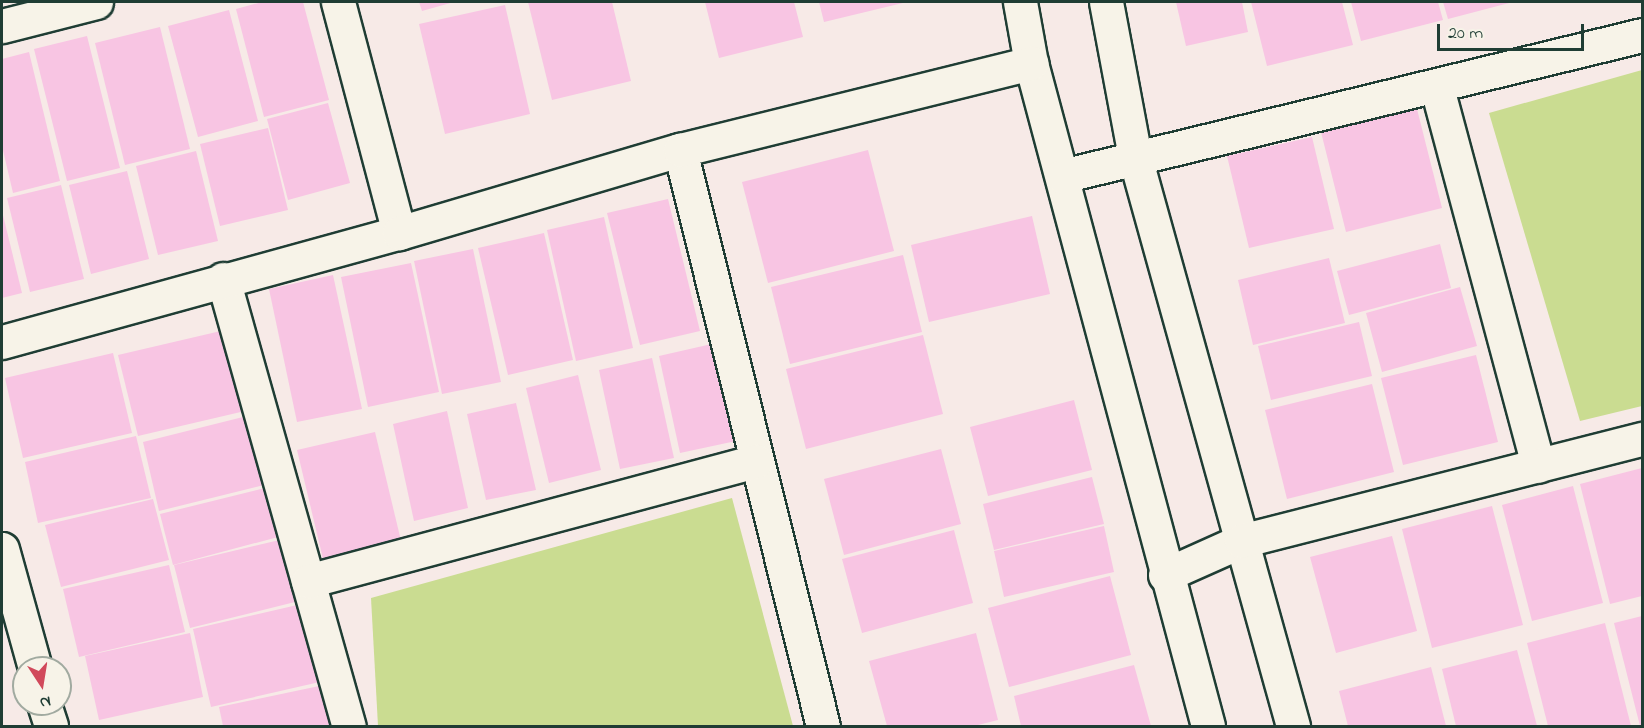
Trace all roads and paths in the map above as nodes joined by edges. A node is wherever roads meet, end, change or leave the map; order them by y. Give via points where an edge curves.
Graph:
1 (96, 2) edge
2 (338, 2) edge
3 (1020, 2) edge
4 (1107, 2) edge
5 (2, 26) edge
6 (1642, 35) edge
7 (1031, 63) junction
8 (1437, 88) junction
9 (680, 150) junction
10 (1135, 157) junction
11 (1062, 176) junction
12 (399, 233) junction
13 (224, 279) junction
14 (2, 342) edge
15 (1642, 439) edge
16 (756, 461) junction
17 (1538, 466) junction
18 (1241, 541) junction
19 (2, 549) edge
20 (1165, 575) junction
21 (308, 581) junction
22 (31, 656) edge
23 (348, 726) edge
24 (824, 726) edge
25 (1208, 726) edge
26 (1293, 726) edge

1 - 5 street
2 - 12 street
3 - 7 street
4 - 10 street
6 - 8 street
7 - 9 street
7 - 11 street
8 - 10 street
8 - 17 street
9 - 12 street
9 - 16 street
10 - 11 street
10 - 18 street
11 - 20 street
12 - 13 street
13 - 14 street
13 - 21 street
15 - 17 street
16 - 21 street
16 - 24 street
17 - 18 street
18 - 20 street
18 - 26 street
19 - 22 street
20 - 25 street
21 - 23 street

